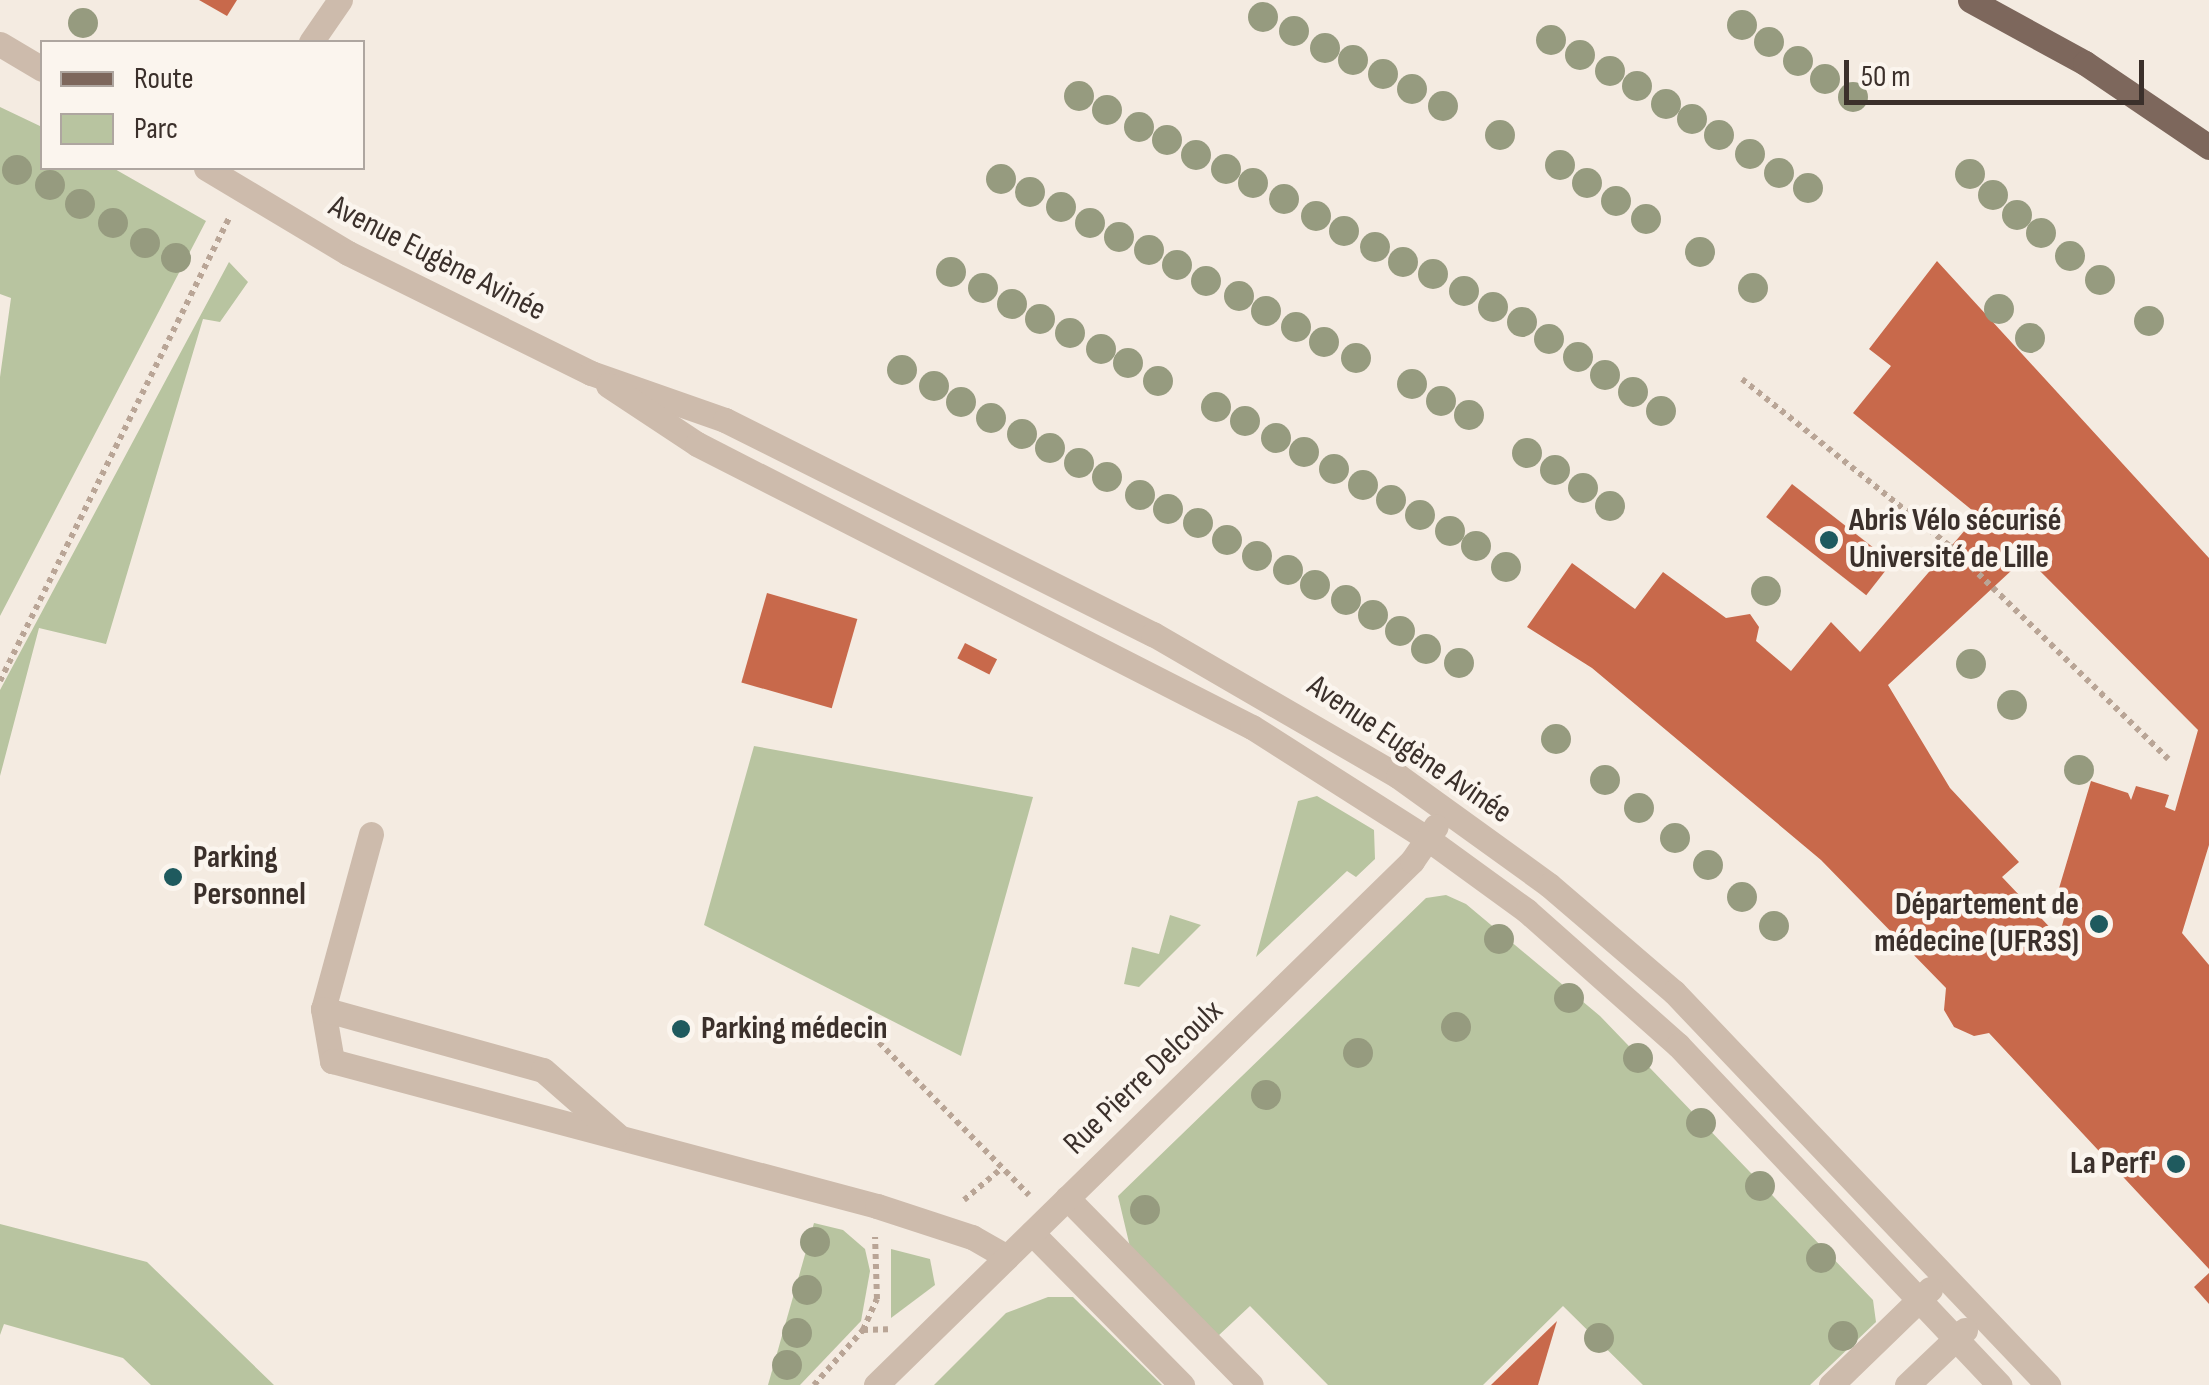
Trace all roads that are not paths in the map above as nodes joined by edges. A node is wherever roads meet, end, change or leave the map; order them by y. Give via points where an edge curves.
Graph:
1 (340, 0) edge
2 (1970, 0) edge
3 (312, 40) edge
4 (0, 44) edge
5 (40, 68) edge
6 (2209, 147) edge
7 (218, 170) edge
8 (591, 372) junction
9 (1446, 809) junction
10 (372, 834) dead end
11 (1428, 839) junction
12 (323, 1008) junction
13 (620, 1138) junction
14 (1067, 1198) junction
15 (1032, 1232) junction
16 (1007, 1257) junction
17 (1945, 1275) junction
18 (1920, 1299) junction
19 (1982, 1315) junction
20 (1956, 1339) junction
21 (876, 1385) edge
22 (1182, 1385) edge
23 (1251, 1385) edge
24 (1830, 1385) edge
25 (1907, 1385) edge
26 (1999, 1385) edge
27 (2048, 1385) edge

1 - 3 street
2 - 6 main road via 2085,62
4 - 5 street
7 - 8 street, Avenue Eugène Avinée via 333,245
8 - 9 street, Avenue Eugène Avinée via 725,420 1153,634 1316,724
8 - 11 street, Avenue Eugène Avinée via 697,444 1236,717
9 - 11 street, Rue Pierre Delcoulx
9 - 17 street, Avenue Eugène Avinée via 1660,978
10 - 12 street
11 - 14 street, Rue Pierre Delcoulx
11 - 18 street, Avenue Eugène Avinée via 1527,911 1678,1044
12 - 13 street via 544,1070
12 - 13 street via 332,1062
13 - 16 street via 878,1206 972,1237
14 - 15 street, Rue Pierre Delcoulx
14 - 23 street
15 - 16 street, Rue Pierre Delcoulx
15 - 22 street
16 - 21 street, Rue Pierre Delcoulx
17 - 18 street
17 - 19 street, Avenue Eugène Avinée
18 - 20 street, Avenue Eugène Avinée
18 - 24 street
19 - 20 street
19 - 27 street, Avenue Eugène Avinée
20 - 25 street
20 - 26 street, Avenue Eugène Avinée

